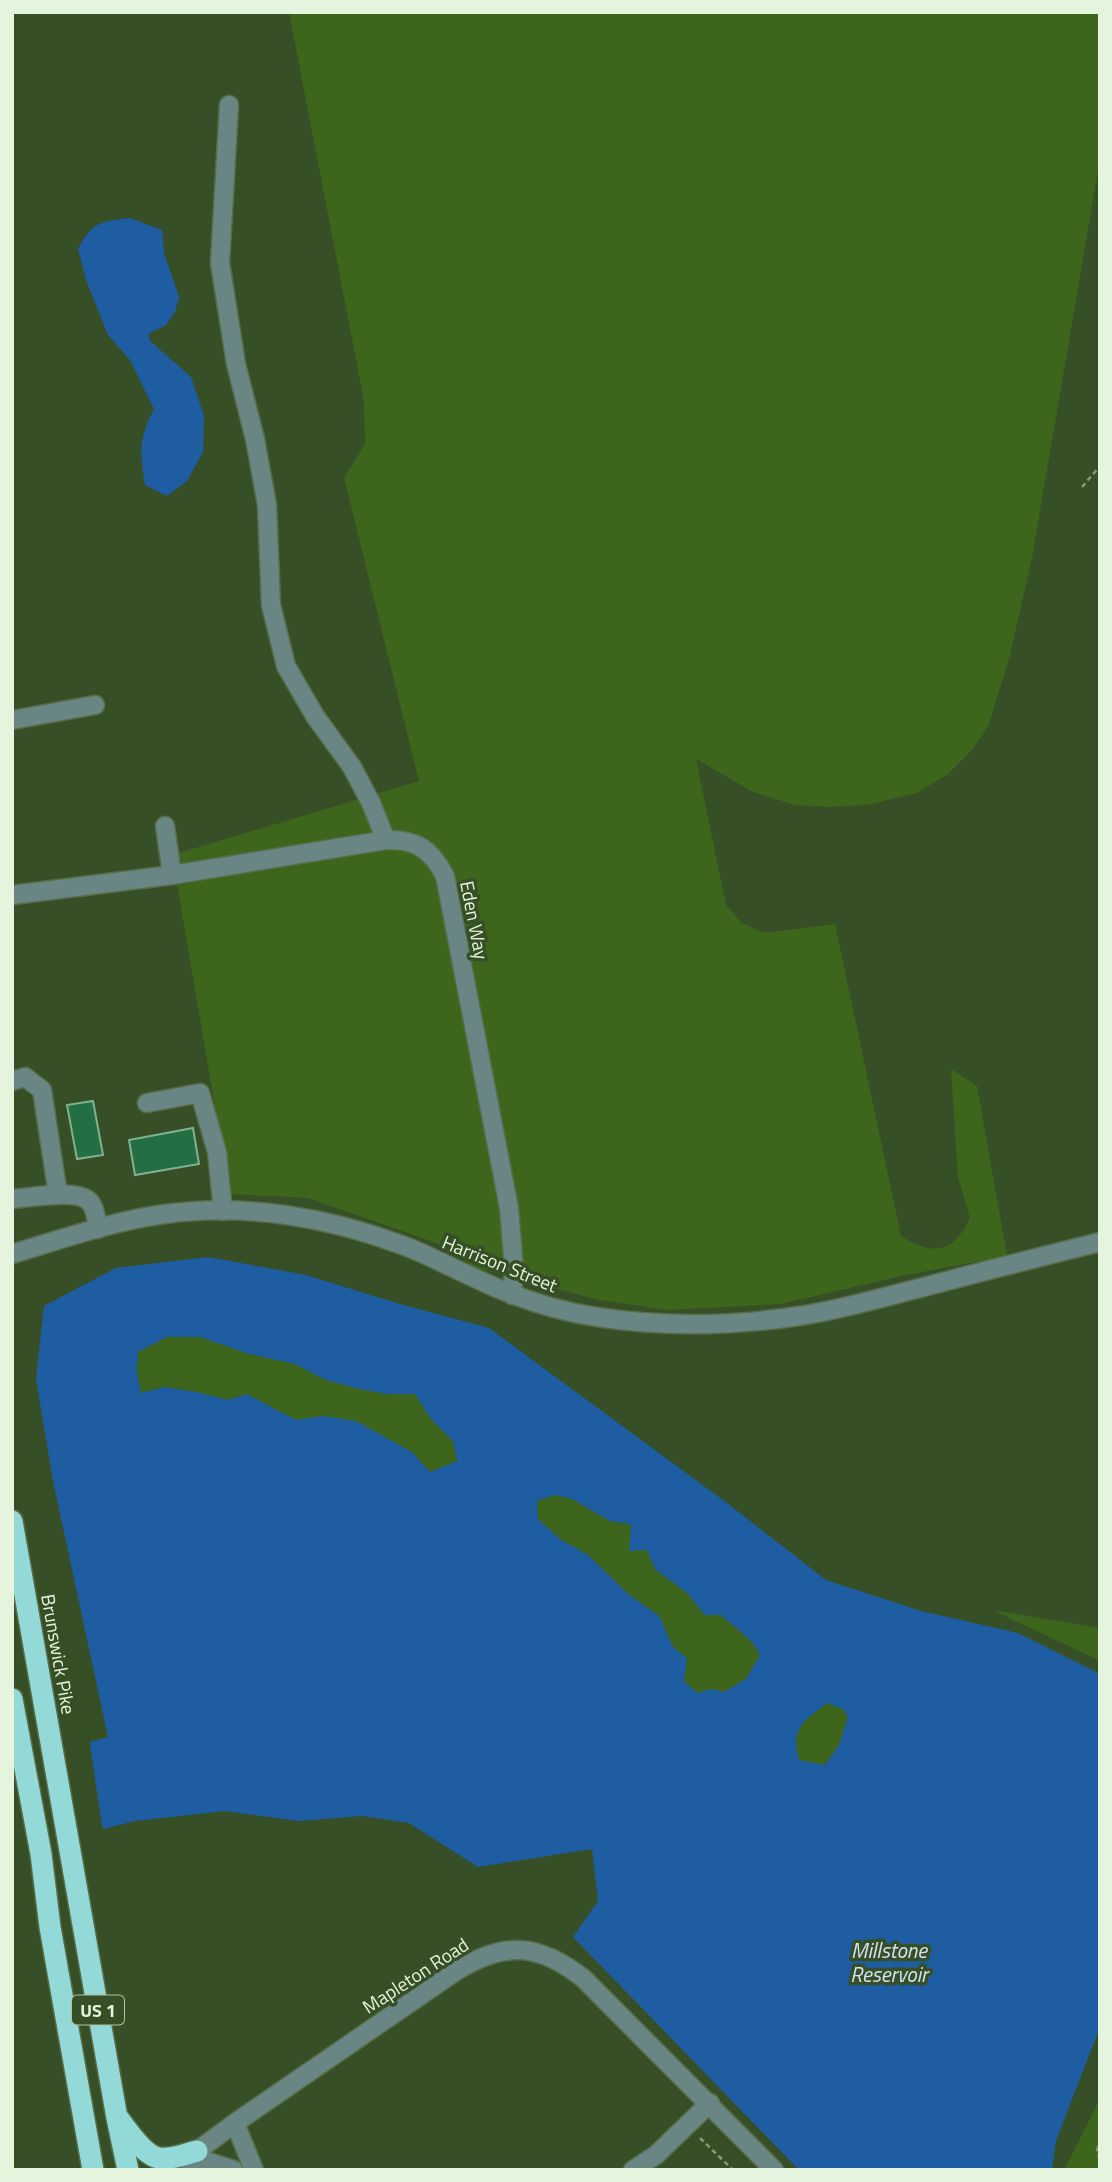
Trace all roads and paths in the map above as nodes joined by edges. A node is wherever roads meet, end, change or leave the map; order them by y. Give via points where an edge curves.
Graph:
1 (229, 105) dead end
2 (1100, 466) edge
3 (1082, 487) dead end
4 (95, 705) dead end
5 (12, 720) edge
6 (165, 826) dead end
7 (386, 840) junction
8 (172, 875) junction
9 (12, 895) edge
10 (12, 1081) edge
11 (147, 1103) dead end
12 (58, 1195) junction
13 (12, 1199) edge
14 (223, 1211) junction
15 (98, 1229) junction
16 (1100, 1242) edge
17 (12, 1254) edge
18 (512, 1294) junction
19 (12, 1521) edge
20 (12, 1699) edge
21 (709, 2103) junction
22 (117, 2118) junction
23 (235, 2123) junction
24 (684, 2127) junction
25 (1100, 2138) edge
26 (1100, 2160) edge
27 (194, 2161) edge
28 (91, 2166) edge
29 (128, 2170) edge
30 (181, 2170) edge
31 (234, 2170) edge
32 (254, 2170) edge
33 (634, 2170) edge
34 (733, 2170) edge
35 (774, 2170) edge

1 - 7 street via 220,262 236,364 267,505 271,605 286,666 352,767
2 - 3 path
4 - 5 street
6 - 8 street
7 - 8 street, Eden Way
7 - 18 street, Eden Way via 407,841 428,851 445,876 509,1208
8 - 9 street, Eden Way
10 - 12 street via 25,1077 42,1090
11 - 14 street via 201,1093 217,1152
12 - 13 street
12 - 15 street via 76,1196 91,1204
14 - 15 street, Harrison Street via 166,1214
14 - 18 street, Harrison Street via 299,1217 351,1228 404,1245
15 - 17 street, Harrison Street
16 - 18 street, Harrison Street via 830,1311 771,1320 703,1324 622,1320 572,1313
19 - 22 highway, Brunswick Pike / US 1
20 - 28 highway, US 1
21 - 23 street, Mapleton Road via 583,1978 546,1955 511,1949 476,1959 456,1971
21 - 24 street
21 - 35 street, Mapleton Road
22 - 27 highway via 154,2157
22 - 29 highway, US 1
23 - 27 street, Mapleton Road
23 - 32 street
24 - 33 street
24 - 34 path
25 - 26 path
27 - 30 highway
27 - 31 street

